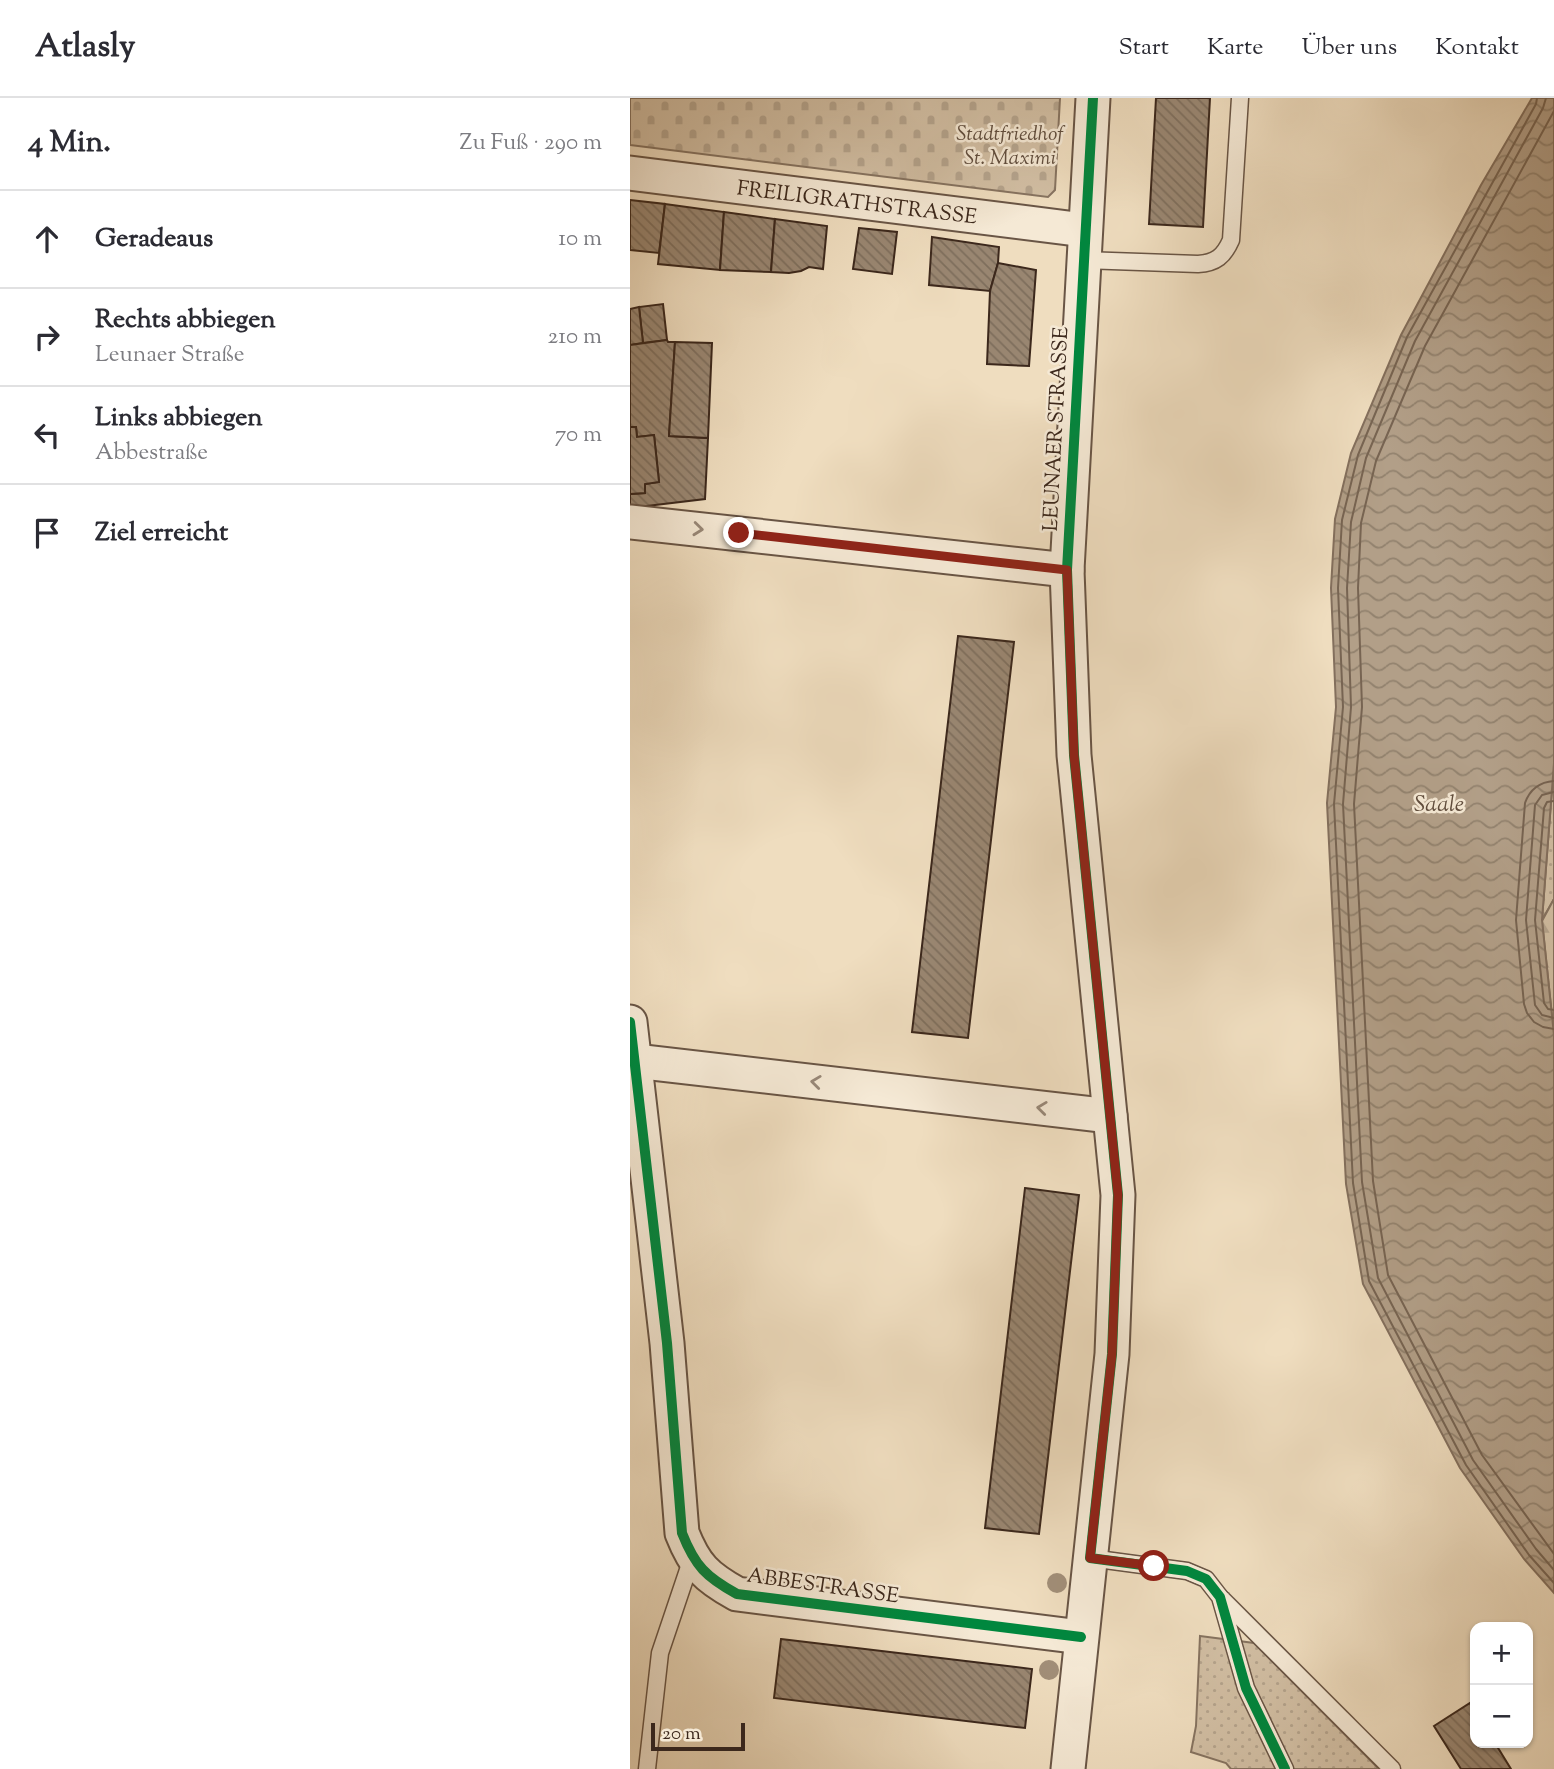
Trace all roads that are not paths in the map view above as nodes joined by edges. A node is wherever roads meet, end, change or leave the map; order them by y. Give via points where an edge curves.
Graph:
1 (1093, 98) edge
2 (1240, 98) edge
3 (630, 173) edge
4 (1083, 245) junction
5 (630, 522) edge
6 (1067, 570) junction
7 (630, 1022) edge
8 (635, 1061) junction
9 (1110, 1116) junction
10 (692, 1558) junction
11 (1090, 1558) junction
12 (1220, 1598) junction
13 (1081, 1637) junction
14 (647, 1769) edge
15 (1068, 1769) edge
16 (1285, 1769) edge
17 (1392, 1769) edge

1 - 4 street, LEUNAER STRASSE
2 - 4 lane via 1231,240 1220,258 1198,264
3 - 4 street, FREILIGRATHSTRASSE
4 - 6 street, LEUNAER STRASSE
5 -> 6 street
6 - 9 street, LEUNAER STRASSE via 1074,755
7 - 8 street, ABBESTRASSE
9 -> 8 street
8 - 10 street, ABBESTRASSE via 667,1343 682,1533
9 - 11 street, LEUNAER STRASSE via 1118,1195 1112,1354
10 - 13 street, ABBESTRASSE via 716,1582 737,1594
10 - 14 lane via 660,1653
11 - 12 lane via 1187,1571 1206,1579
11 - 13 street, LEUNAER STRASSE
12 - 16 lane via 1246,1688
12 - 17 lane
13 - 15 street, LEUNAER STRASSE

